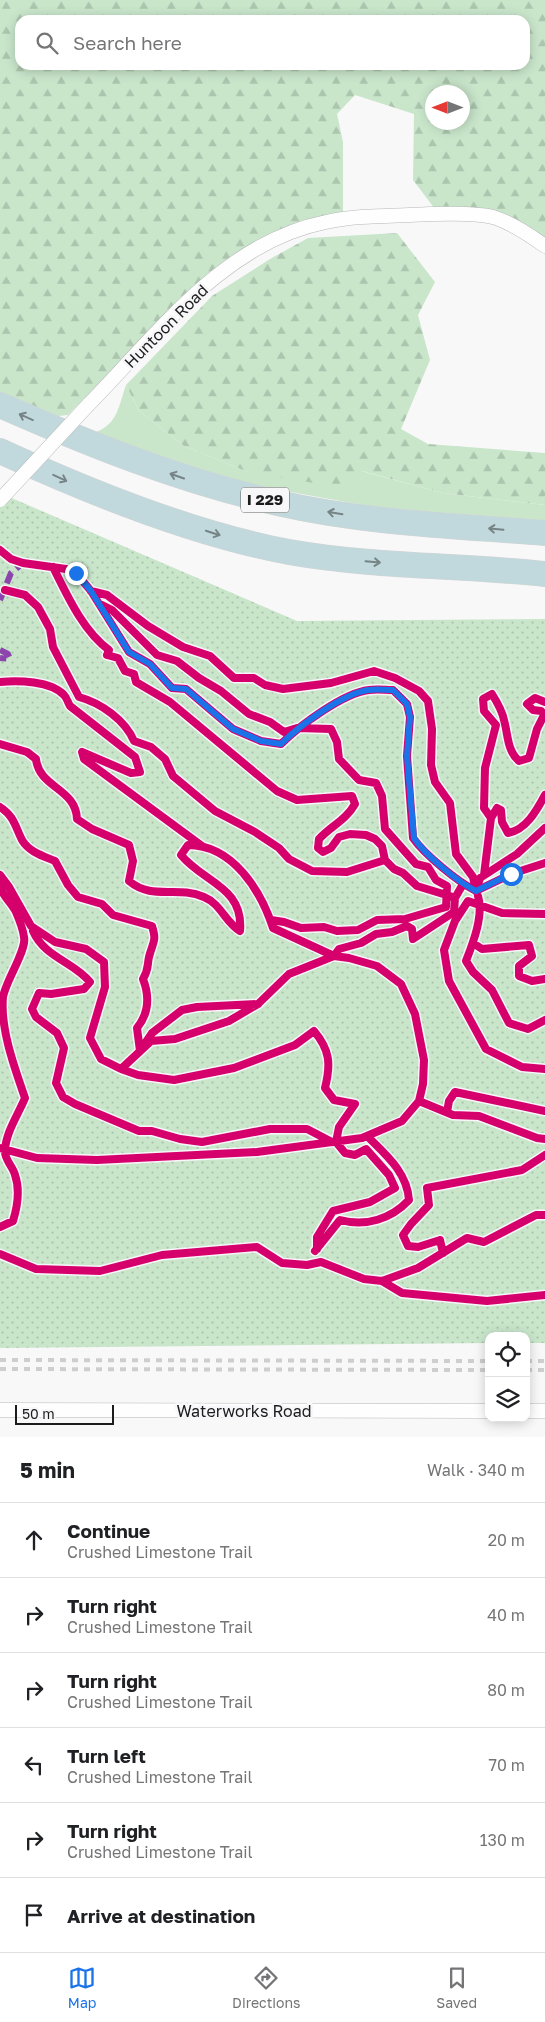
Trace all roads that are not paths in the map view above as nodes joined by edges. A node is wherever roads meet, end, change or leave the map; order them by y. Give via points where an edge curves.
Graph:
1 (545, 246) edge
2 (0, 406) edge
3 (0, 451) edge
4 (0, 500) edge
5 (545, 533) edge
6 (545, 574) edge
7 (0, 1410) edge
8 (485, 1411) edge
9 (530, 1411) edge
10 (545, 1411) edge

1 - 4 street, Huntoon Road, bridge via 495,217 427,214 326,222 268,242 212,279 182,305
5 -> 2 highway, I 229 via 353,516 279,504 195,482 134,461
3 -> 6 highway via 70,483 165,517 235,540 279,550 356,561
7 - 8 street, Waterworks Road
9 - 10 street

